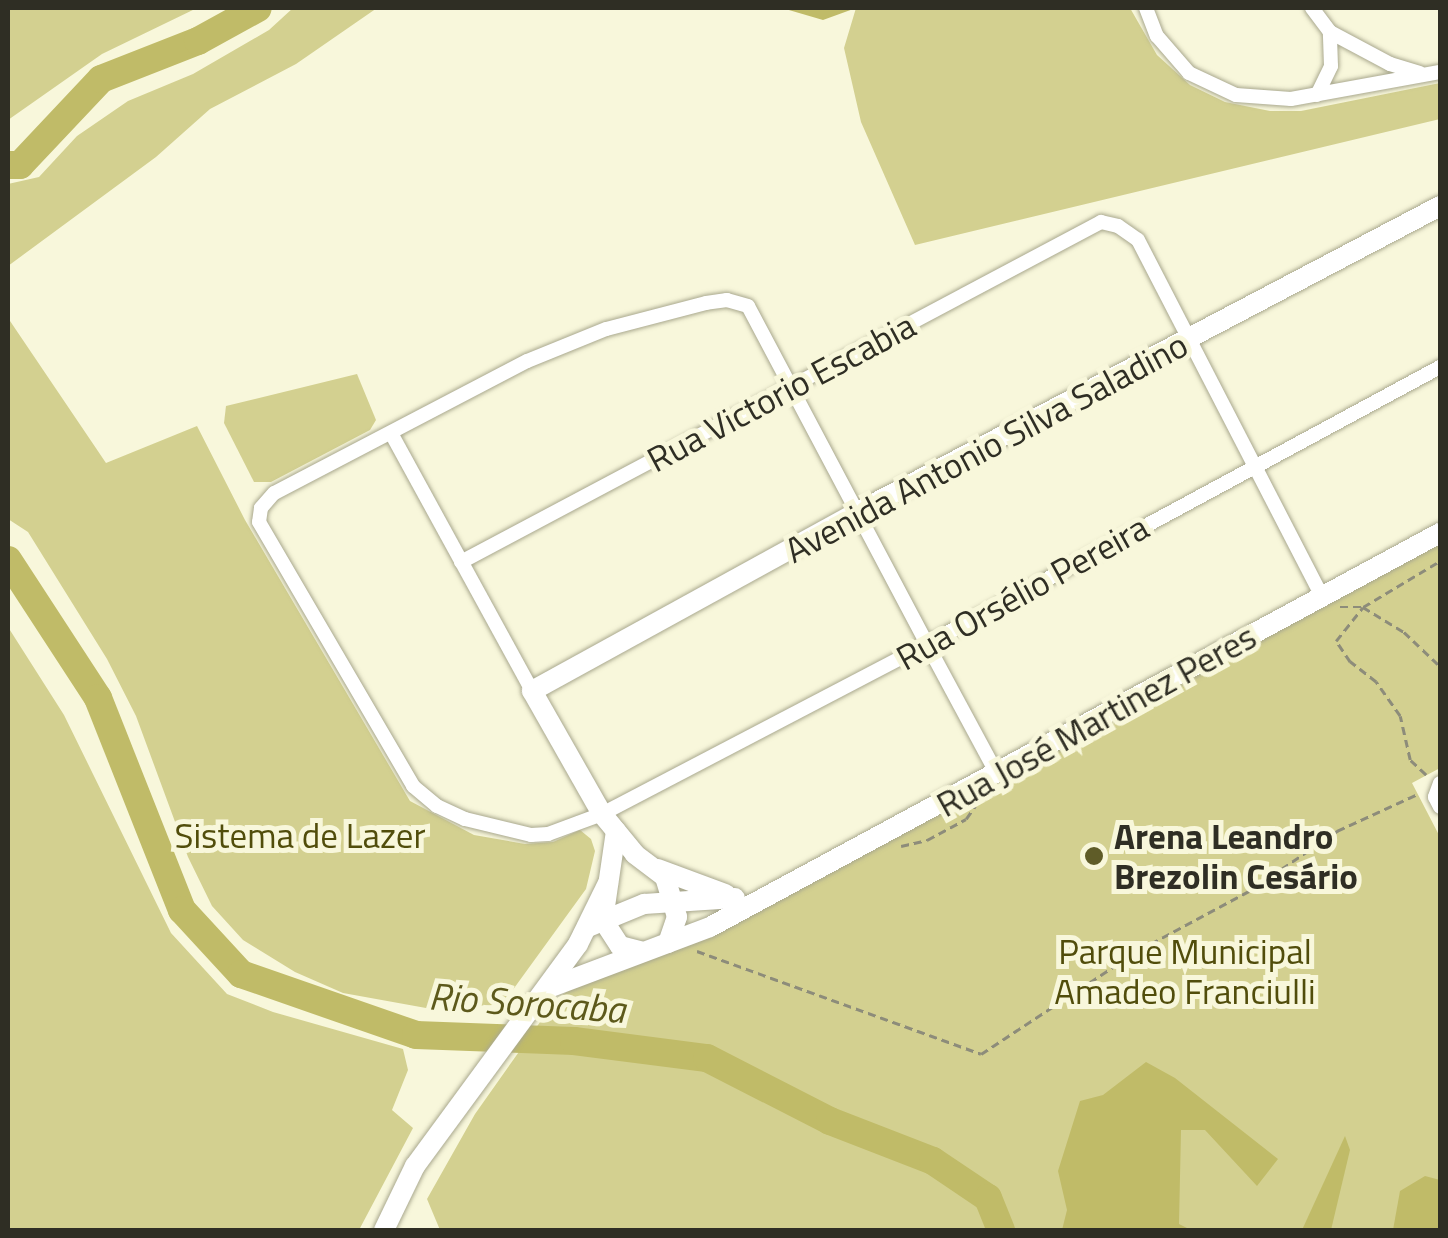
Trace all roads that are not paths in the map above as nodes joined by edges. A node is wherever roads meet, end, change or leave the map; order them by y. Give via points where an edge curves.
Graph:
1 (1146, 8) edge
2 (1312, 8) edge
3 (1330, 32) junction
4 (1436, 72) edge
5 (1317, 95) junction
6 (1440, 206) edge
7 (1190, 340) junction
8 (1440, 366) edge
9 (791, 387) junction
10 (391, 433) junction
11 (1255, 464) junction
12 (858, 512) junction
13 (1440, 533) edge
14 (461, 562) junction
15 (1322, 596) junction
16 (927, 644) junction
17 (532, 691) junction
18 (997, 774) junction
19 (1439, 784) edge
20 (1440, 808) edge
21 (602, 814) junction
22 (616, 831) junction
23 (656, 868) junction
24 (673, 899) junction
25 (743, 902) junction
26 (596, 923) junction
27 (668, 944) junction
28 (641, 951) junction
29 (543, 993) junction
30 (384, 1230) edge

1 - 5 street via 1169,51 1214,88 1262,100
2 - 3 street
3 - 4 street via 1390,64
3 - 5 street via 1330,66
4 - 5 street
6 - 7 main road, Avenida Antonio Silva Saladino
7 - 9 street, Rua Victorio Escabia via 1138,240 1102,222
7 - 11 street
7 - 12 main road, Avenida Antonio Silva Saladino
8 - 11 street, Rua Orsélio Pereira
9 - 10 street via 748,306 706,302 606,329 527,360
9 - 12 street
9 - 14 street, Rua Victorio Escabia
10 - 14 street
10 - 21 street via 274,493 259,522 414,786 437,806 531,836
11 - 15 street
11 - 16 street, Rua Orsélio Pereira
12 - 16 street
12 - 17 main road, Avenida Antonio Silva Saladino
13 - 15 main road, Rua José Martinez Peres
14 - 17 street
15 - 18 main road, Rua José Martinez Peres
16 - 18 street
16 - 21 street, Rua Orsélio Pereira
17 - 21 main road
18 - 25 main road, Rua José Martinez Peres
19 - 20 street
21 - 22 main road
22 - 23 main road
22 - 26 main road
23 - 24 main road
23 - 25 main road
24 - 25 main road, Rua José Martinez Peres
24 - 26 main road, Rua José Martinez Peres
24 - 27 main road via 676,929
25 - 27 main road, Rua José Martinez Peres
26 - 28 main road via 620,946
26 - 29 main road
27 - 28 main road, Rua José Martinez Peres
28 - 29 main road, Rua José Martinez Peres
29 - 30 main road via 415,1166

